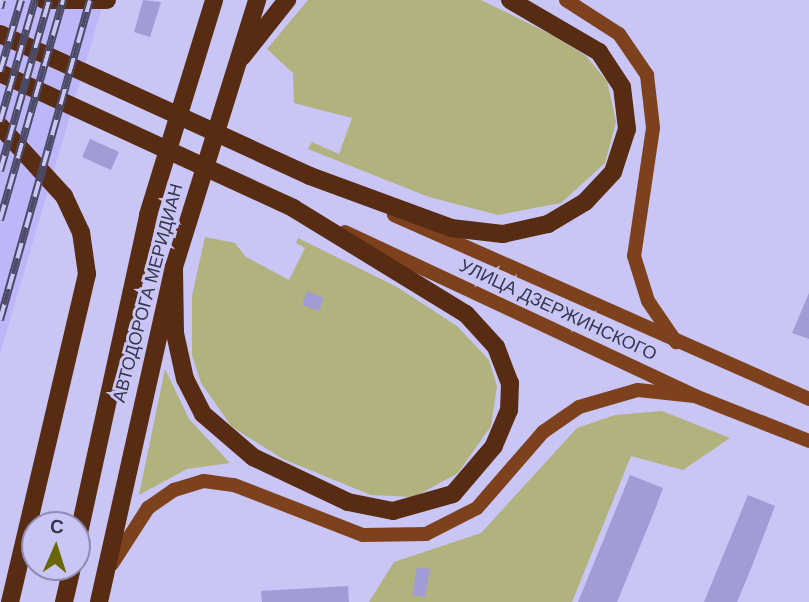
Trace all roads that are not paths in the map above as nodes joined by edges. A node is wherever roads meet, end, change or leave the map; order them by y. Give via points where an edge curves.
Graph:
1 (44, 0) edge
2 (107, 0) edge
3 (214, 0) edge
4 (257, 0) edge
5 (286, 0) edge
6 (510, 0) edge
7 (566, 0) edge
8 (0, 34) edge
9 (0, 73) edge
10 (228, 81) junction
11 (0, 125) edge
12 (310, 176) junction
13 (293, 208) junction
14 (174, 267) junction
15 (680, 346) junction
16 (695, 396) junction
17 (809, 399) edge
18 (809, 441) edge
19 (84, 511) edge
20 (104, 578) junction
21 (69, 581) edge
22 (10, 602) edge
23 (64, 602) edge
24 (99, 602) edge

1 - 2 main road
3 - 19 main road, АВТОДОРОГА МЕРИДИАН via 148,215
4 - 10 main road, АВТОДОРОГА МЕРИДИАН
5 - 10 main road
6 - 12 main road via 584,40 622,87 625,142 613,172 593,196 548,224 485,234 451,228
7 - 15 main road via 619,34 647,75 653,128 634,256 654,313
8 - 12 main road
9 - 13 main road
10 - 14 main road, АВТОДОРОГА МЕРИДИАН
11 - 22 main road via 64,196 81,232 87,274
12 - 15 main road, УЛИЦА ДЗЕРЖИНСКОГО
13 - 14 main road via 439,294 496,347 510,383 509,411 494,446 453,494 412,509 370,508 308,484 233,444 203,414 181,368
13 - 16 main road, УЛИЦА ДЗЕРЖИНСКОГО
14 - 20 main road, АВТОДОРОГА МЕРИДИАН
15 - 17 main road, УЛИЦА ДЗЕРЖИНСКОГО
16 - 18 main road, УЛИЦА ДЗЕРЖИНСКОГО
16 - 20 main road via 638,390 579,407 543,432 477,508 426,534 363,535 234,485 184,485 139,518
20 - 24 main road, АВТОДОРОГА МЕРИДИАН
21 - 23 main road

